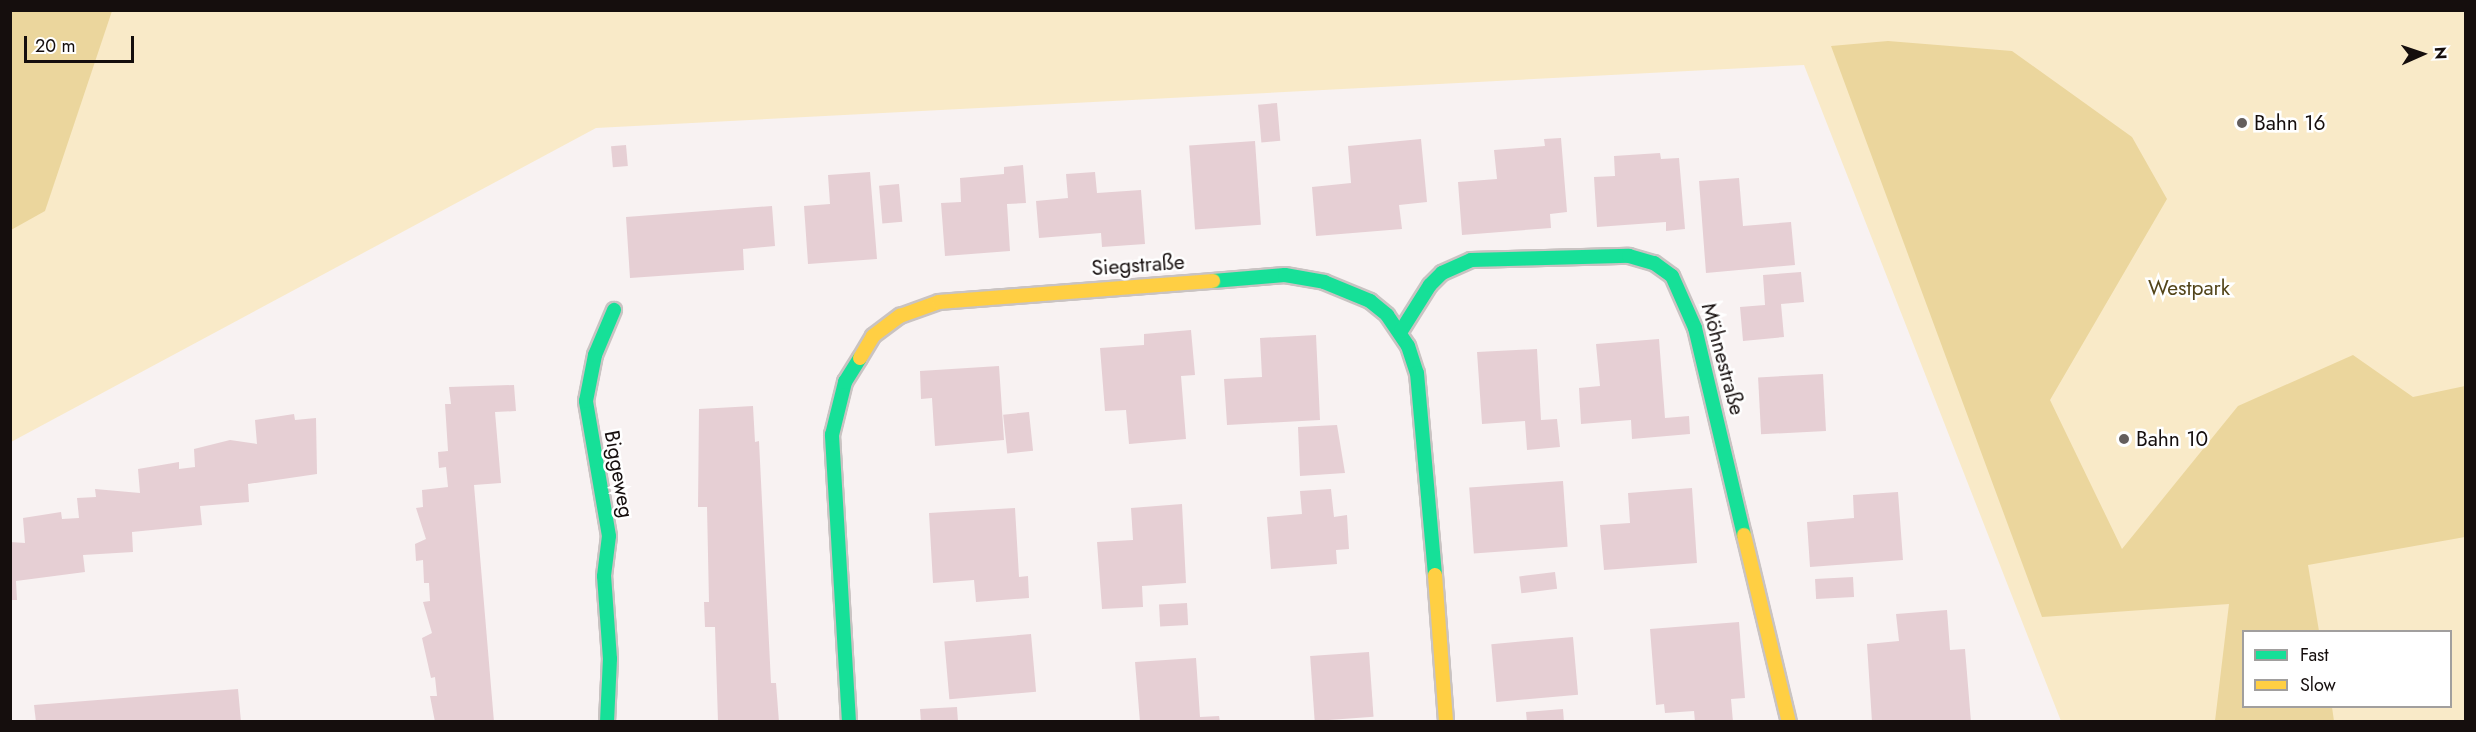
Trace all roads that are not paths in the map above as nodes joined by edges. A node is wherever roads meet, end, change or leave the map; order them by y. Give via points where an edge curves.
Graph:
1 (614, 310) dead end
2 (1401, 331) junction
3 (607, 722) edge
4 (849, 722) edge
5 (1446, 722) edge
6 (1789, 722) edge

1 - 3 street, Biggeweg via 595,356 586,401 609,536 604,576 610,659
2 - 4 street, Siegstraße via 1370,301 1324,282 1285,275 939,302 885,325 858,355 845,382 832,435
2 - 5 street, Siegstraße via 1417,373 1422,414
2 - 6 street, Möhnestraße via 1430,285 1442,273 1471,260 1629,255 1654,263 1672,276 1695,328

